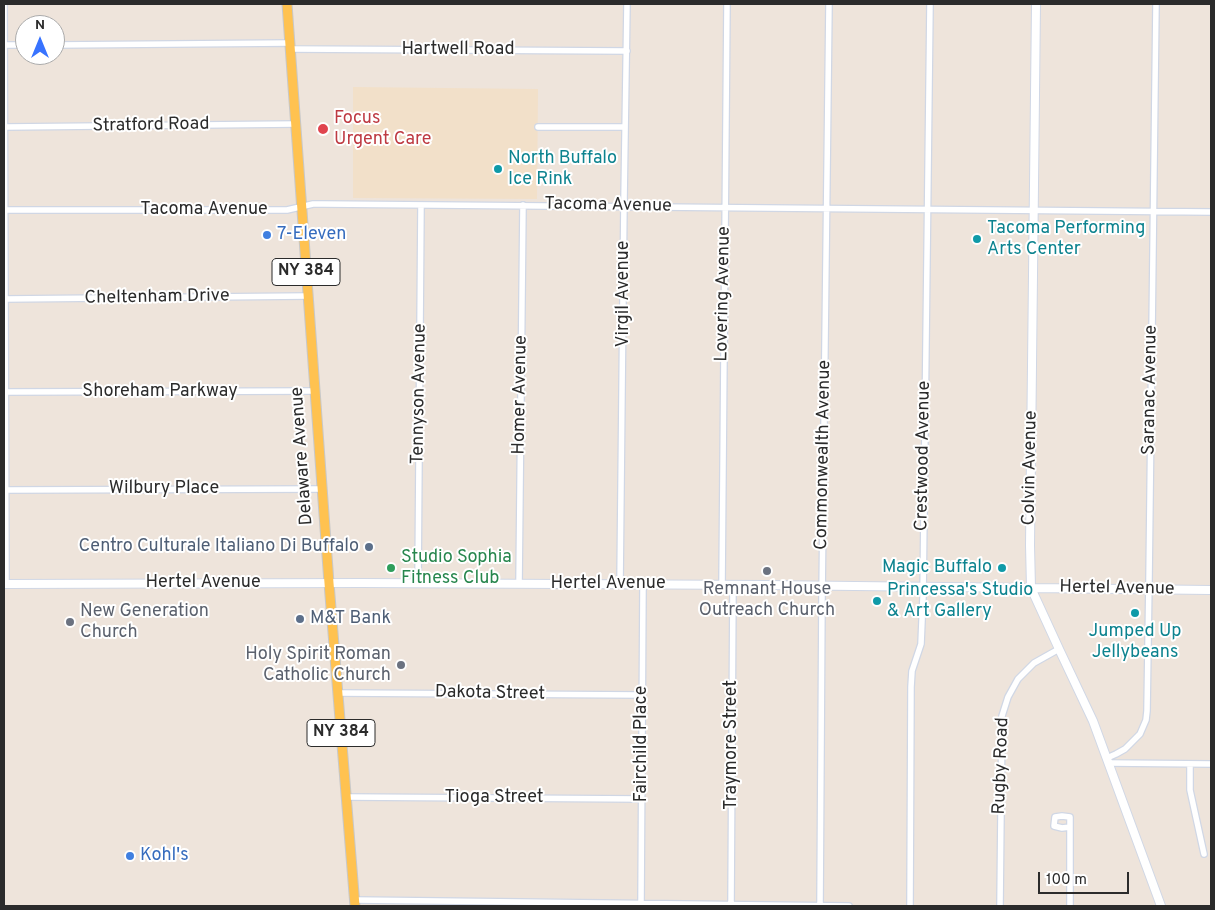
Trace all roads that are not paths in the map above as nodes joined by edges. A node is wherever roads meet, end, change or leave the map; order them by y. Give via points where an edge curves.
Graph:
1 (4, 4) edge
2 (287, 4) edge
3 (627, 4) edge
4 (727, 4) edge
5 (828, 4) edge
6 (930, 4) edge
7 (1036, 4) edge
8 (1156, 4) edge
9 (4, 45) edge
10 (65, 45) edge
11 (290, 46) junction
12 (627, 51) junction
13 (296, 124) junction
14 (6, 127) junction
15 (538, 127) dead end
16 (625, 127) junction
17 (421, 205) junction
18 (523, 205) junction
19 (624, 206) junction
20 (302, 207) junction
21 (725, 208) junction
22 (826, 208) junction
23 (927, 209) junction
24 (6, 210) junction
25 (1034, 210) junction
26 (1153, 211) junction
27 (1211, 212) edge
28 (308, 296) junction
29 (5, 299) junction
30 (315, 391) junction
31 (5, 392) junction
32 (322, 489) junction
33 (6, 490) junction
34 (328, 583) junction
35 (418, 583) junction
36 (5, 584) edge
37 (519, 584) junction
38 (620, 584) junction
39 (643, 584) junction
40 (722, 585) junction
41 (733, 585) junction
42 (822, 586) junction
43 (923, 586) junction
44 (1031, 588) junction
45 (1149, 590) junction
46 (1211, 590) edge
47 (1058, 649) junction
48 (338, 693) junction
49 (642, 695) junction
50 (1108, 760) junction
51 (1190, 764) junction
52 (1211, 764) edge
53 (346, 797) junction
54 (642, 799) junction
55 (1070, 827) dead end
56 (1204, 854) dead end
57 (355, 903) edge
58 (641, 903) junction
59 (731, 904) junction
60 (820, 906) edge
61 (849, 906) edge
62 (910, 906) edge
63 (1000, 906) edge
64 (1070, 906) edge
65 (1161, 906) edge

1 - 9 street
2 - 11 main road, Delaware Avenue / NY 384
3 - 12 street, Virgil Avenue
4 - 21 street, Lovering Avenue
5 - 22 street, Commonwealth Avenue
6 - 23 street, Crestwood Avenue
7 - 25 street, Colvin Avenue
8 - 26 street, Saranac Avenue
9 - 14 street
10 - 11 street, Hartwell Road
11 - 12 street, Hartwell Road
11 - 13 main road, Delaware Avenue / NY 384
12 - 16 street, Virgil Avenue
13 - 14 street, Stratford Road
13 - 20 main road, Delaware Avenue / NY 384
14 - 24 street
15 - 16 street
16 - 19 street, Virgil Avenue
17 - 18 street, Tacoma Avenue
17 - 20 street, Tacoma Avenue via 313,204
17 - 35 street, Tennyson Avenue
18 - 19 street, Tacoma Avenue
18 - 37 street, Homer Avenue
19 - 21 street, Tacoma Avenue
19 - 38 street, Virgil Avenue
20 - 24 street, Tacoma Avenue via 287,210
20 - 28 main road, Delaware Avenue / NY 384
21 - 22 street, Tacoma Avenue
21 - 40 street, Lovering Avenue
22 - 23 street, Tacoma Avenue
22 - 42 street, Commonwealth Avenue
23 - 25 street, Tacoma Avenue
23 - 43 street, Crestwood Avenue
24 - 29 street
25 - 26 street, Tacoma Avenue
25 - 44 street, Colvin Avenue
26 - 27 street, Tacoma Avenue
26 - 45 street, Saranac Avenue
28 - 29 street, Cheltenham Drive
28 - 30 main road, Delaware Avenue / NY 384
29 - 31 street
30 - 31 street, Shoreham Parkway
30 - 32 main road, Delaware Avenue / NY 384
31 - 33 street
32 - 33 street, Wilbury Place
32 - 34 main road, Delaware Avenue / NY 384
33 - 36 street
34 - 35 street, Hertel Avenue
34 - 36 street, Hertel Avenue
34 - 48 main road, Delaware Avenue / NY 384
35 - 37 street, Hertel Avenue
37 - 38 street, Hertel Avenue
38 - 39 street, Hertel Avenue
39 - 40 street, Hertel Avenue
39 - 49 street, Fairchild Place
40 - 41 street, Hertel Avenue
41 - 42 street, Hertel Avenue
41 - 59 street, Traymore Street
42 - 43 street, Hertel Avenue
42 - 60 street, Commonwealth Avenue
43 - 44 street, Hertel Avenue
43 - 62 street, Crestwood Avenue via 921,644 911,687
44 - 45 street, Hertel Avenue
44 - 47 street, Colvin Avenue
45 - 46 street, Hertel Avenue
45 - 50 street, Saranac Avenue via 1146,720 1133,742
47 - 50 street, Colvin Avenue
47 - 63 street, Rugby Road via 1034,663 1018,679 1002,716
48 - 49 street, Dakota Street
48 - 53 main road, Delaware Avenue / NY 384
49 - 54 street, Fairchild Place
50 - 51 street
50 - 65 street, Colvin Avenue
51 - 52 street
51 - 56 street via 1190,790
53 - 54 street, Tioga Street
53 - 57 main road, Delaware Avenue / NY 384
54 - 58 street, Fairchild Place
55 - 64 street
57 - 58 street
58 - 59 street
59 - 60 street
60 - 61 street

